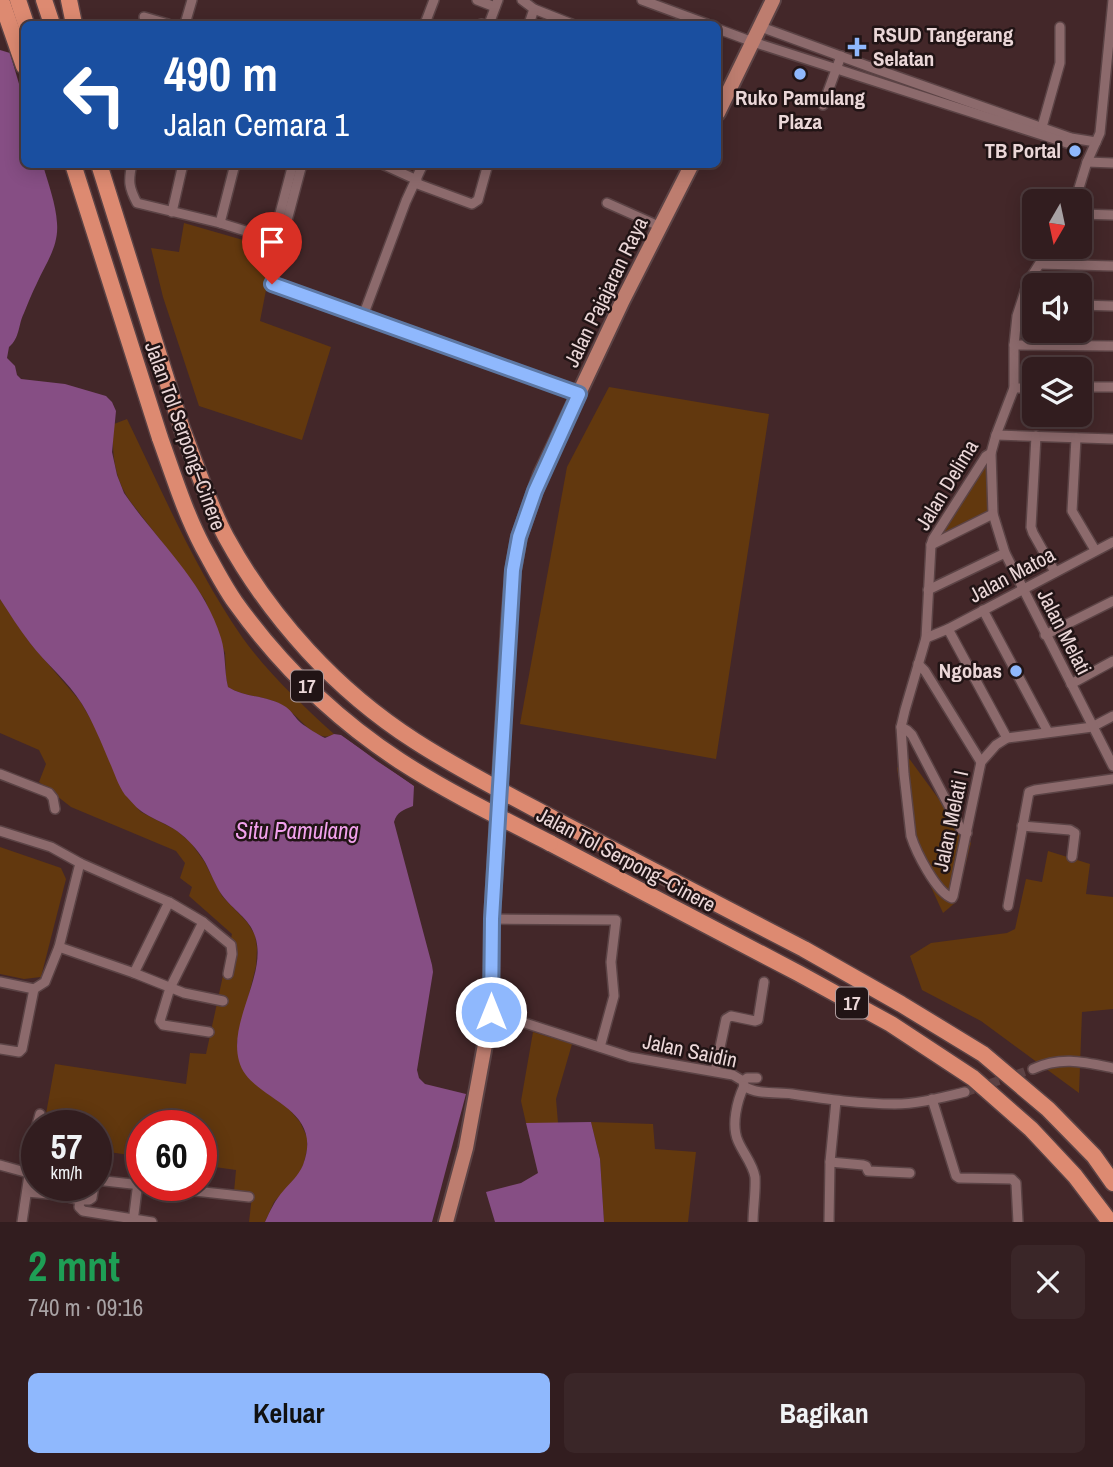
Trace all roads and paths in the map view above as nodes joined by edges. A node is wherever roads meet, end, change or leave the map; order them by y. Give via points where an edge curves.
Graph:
1 (1, 0) edge
2 (18, 0) edge
3 (44, 0) edge
4 (69, 0) edge
5 (192, 0) edge
6 (435, 0) edge
7 (477, 0) edge
8 (522, 0) edge
9 (642, 0) edge
10 (773, 0) edge
11 (1113, 0) edge
12 (654, 2) edge
13 (497, 4) edge
14 (534, 9) junction
15 (1112, 13) edge
16 (144, 18) dead end
17 (25, 21) edge
18 (51, 21) edge
19 (73, 21) edge
20 (156, 21) edge
21 (186, 21) edge
22 (426, 21) edge
23 (490, 21) edge
24 (530, 21) edge
25 (564, 21) edge
26 (700, 21) edge
27 (761, 27) junction
28 (1060, 27) dead end
29 (721, 30) edge
30 (753, 42) junction
31 (841, 56) junction
32 (21, 57) edge
33 (1110, 64) edge
34 (837, 69) junction
35 (932, 94) junction
36 (823, 105) dead end
37 (721, 107) edge
38 (970, 107) junction
39 (1102, 113) junction
40 (1113, 114) edge
41 (1042, 127) junction
42 (1071, 138) junction
43 (1097, 142) junction
44 (1087, 162) junction
45 (1113, 163) edge
46 (66, 168) edge
47 (74, 168) edge
48 (100, 168) edge
49 (109, 168) edge
50 (131, 168) edge
51 (182, 168) edge
52 (234, 168) edge
53 (292, 168) edge
54 (301, 168) edge
55 (390, 168) edge
56 (421, 168) edge
57 (487, 168) edge
58 (690, 168) edge
59 (416, 182) junction
60 (1079, 189) edge
61 (607, 203) dead end
62 (172, 212) junction
63 (1092, 214) edge
64 (1113, 215) edge
65 (220, 223) junction
66 (661, 227) junction
67 (123, 240) junction
68 (277, 241) junction
69 (101, 253) junction
70 (1043, 259) edge
71 (1040, 264) junction
72 (1113, 266) edge
73 (1021, 302) joint
74 (1092, 305) edge
75 (1113, 306) edge
76 (363, 316) junction
77 (1014, 345) junction
78 (1113, 346) edge
79 (1092, 387) edge
80 (1113, 387) edge
81 (1014, 388) junction
82 (1022, 388) edge
83 (579, 394) junction
84 (996, 435) junction
85 (1036, 436) junction
86 (1076, 438) junction
87 (1113, 439) edge
88 (991, 453) junction
89 (993, 514) junction
90 (1113, 542) edge
91 (931, 545) junction
92 (1095, 550) junction
93 (1004, 554) junction
94 (1055, 572) junction
95 (1022, 589) junction
96 (928, 590) junction
97 (1113, 601) edge
98 (983, 610) junction
99 (948, 629) junction
100 (1045, 635) junction
101 (926, 638) junction
102 (1113, 661) edge
103 (918, 664) junction
104 (1071, 684) junction
105 (1113, 716) edge
106 (901, 727) junction
107 (1092, 727) junction
108 (1048, 732) junction
109 (1007, 738) junction
110 (981, 762) junction
111 (1113, 766) edge
112 (0, 774) edge
113 (1113, 779) edge
114 (55, 809) dead end
115 (1022, 826) junction
116 (0, 831) edge
117 (967, 833) junction
118 (1072, 857) dead end
119 (80, 863) junction
120 (169, 902) junction
121 (1008, 906) dead end
122 (492, 919) junction
123 (203, 922) junction
124 (59, 947) junction
125 (134, 973) junction
126 (228, 974) dead end
127 (0, 982) edge
128 (764, 982) dead end
129 (170, 988) junction
130 (34, 989) junction
131 (223, 1001) dead end
132 (491, 1012) junction
133 (209, 1032) dead end
134 (600, 1047) junction
135 (0, 1049) edge
136 (1113, 1068) edge
137 (1033, 1069) tunnel mouth
138 (715, 1071) junction
139 (757, 1078) dead end
140 (744, 1083) junction
141 (965, 1092) tunnel mouth
142 (932, 1099) junction
143 (836, 1101) junction
144 (830, 1161) junction
145 (0, 1165) edge
146 (21, 1171) edge
147 (910, 1173) dead end
148 (1113, 1182) edge
149 (217, 1194) edge
150 (249, 1197) dead end
151 (26, 1201) edge
152 (80, 1201) edge
153 (136, 1201) edge
154 (134, 1214) dead end
155 (91, 1217) edge
156 (22, 1222) edge
157 (152, 1222) edge
158 (446, 1222) edge
159 (753, 1222) edge
160 (829, 1222) edge
161 (1018, 1222) edge
162 (1110, 1222) edge

1 - 32 highway
2 - 17 highway
3 - 18 highway
4 - 19 highway
5 - 21 street
6 - 22 street
7 - 13 street
8 - 14 street
9 - 12 street
10 - 27 main road
11 - 15 street
12 - 26 street
13 - 23 street
14 - 24 street
14 - 25 street
15 - 33 street
16 - 20 street
27 - 30 main road
27 - 31 street
28 - 41 street via 1059,69
29 - 30 street
30 - 34 street
30 - 37 main road
31 - 34 street
31 - 35 street
33 - 39 street
34 - 35 street
34 - 36 street
35 - 38 street
38 - 41 street
38 - 42 street via 1067,143
39 - 40 street
39 - 43 street
41 - 42 street
42 - 43 street
43 - 44 street
44 - 45 street
44 - 60 street
46 - 69 highway
47 - 69 highway, Jalan Tol Serpong–Cinere / 17
48 - 67 highway, Jalan Tol Serpong–Cinere / 17
49 - 67 highway
50 - 62 street via 129,180 137,203
51 - 62 street
52 - 65 street
53 - 68 street
54 - 68 street
55 - 59 street
56 - 59 street
57 - 59 street via 478,200 472,204
58 - 66 main road, Jalan Pajajaran Raya
59 - 76 street
61 - 66 street
62 - 65 street
63 - 64 street
65 - 68 street
66 - 83 main road, Jalan Pajajaran Raya
67 - 148 highway, Jalan Tol Serpong–Cinere / 17, bridge via 182,429 226,536 260,592 332,676 414,741 482,781 804,948 983,1054 1048,1109
68 - 76 street via 272,284
69 - 162 highway, Jalan Tol Serpong–Cinere / 17, bridge via 160,438 202,545 235,601 316,695 401,761 474,804 891,1024 973,1078 1031,1129
70 - 71 street
71 - 72 street
71 - 73 street
73 - 77 street
74 - 75 street
76 - 83 street
77 - 78 street
77 - 81 street
79 - 80 street
81 - 82 street
81 - 84 street, Jalan Delima
83 - 122 main road, Jalan Pajajaran Raya via 537,485 513,570
84 - 85 street
84 - 88 street, Jalan Delima
85 - 86 street
85 - 94 street via 1031,527
86 - 87 street
86 - 92 street via 1072,511
88 - 89 street, Jalan Melati
88 - 91 street, Jalan Delima
89 - 91 street
89 - 93 street, Jalan Melati
90 - 92 street, Jalan Matoa
91 - 96 street, Jalan Delima
92 - 94 street, Jalan Matoa
93 - 95 street, Jalan Melati
93 - 96 street
94 - 95 street, Jalan Matoa
95 - 98 street, Jalan Matoa
95 - 100 street, Jalan Melati
96 - 101 street, Jalan Delima
97 - 100 street
98 - 99 street, Jalan Matoa
98 - 108 street
99 - 101 street, Jalan Matoa
99 - 109 street
100 - 104 street, Jalan Melati
101 - 103 street, Jalan Melati I
102 - 104 street
103 - 106 street, Jalan Melati I
103 - 110 street
104 - 107 street, Jalan Melati
105 - 107 street
106 - 117 street via 912,735
106 - 117 street, Jalan Melati I via 911,836 936,884 949,898
107 - 108 street
107 - 111 street, Jalan Melati
108 - 109 street
109 - 110 street, Jalan Melati I
110 - 117 street, Jalan Melati I
112 - 114 street via 49,793
113 - 115 street via 1029,792
115 - 118 street via 1075,833
115 - 121 street
116 - 119 street via 51,847
119 - 120 street
119 - 124 street
120 - 123 street
120 - 125 street
122 - 132 main road, Jalan Pajajaran Raya
122 - 134 street via 616,920 611,962 614,996
123 - 126 street via 231,945
123 - 129 street
124 - 125 street
124 - 130 street via 45,982
125 - 129 street
127 - 130 street
128 - 138 street via 757,1020 726,1019
129 - 131 street
129 - 133 street via 162,1023
130 - 135 street via 21,1051
132 - 134 street, Jalan Saidin
132 - 158 main road, Jalan Pajajaran Raya via 466,1148
134 - 138 street, Jalan Saidin
136 - 137 street via 1066,1061
138 - 140 street, Jalan Saidin
139 - 140 street via 747,1078
140 - 143 street, Jalan Saidin via 749,1090
140 - 159 street via 735,1126 755,1176
141 - 142 street, Jalan Saidin
142 - 143 street, Jalan Saidin via 896,1104
142 - 161 street via 956,1177 1013,1180
143 - 144 street
144 - 147 street via 863,1165 868,1171
144 - 160 street
145 - 146 street
149 - 150 street
151 - 156 street
152 - 155 street via 80,1209
153 - 154 street
155 - 157 street

